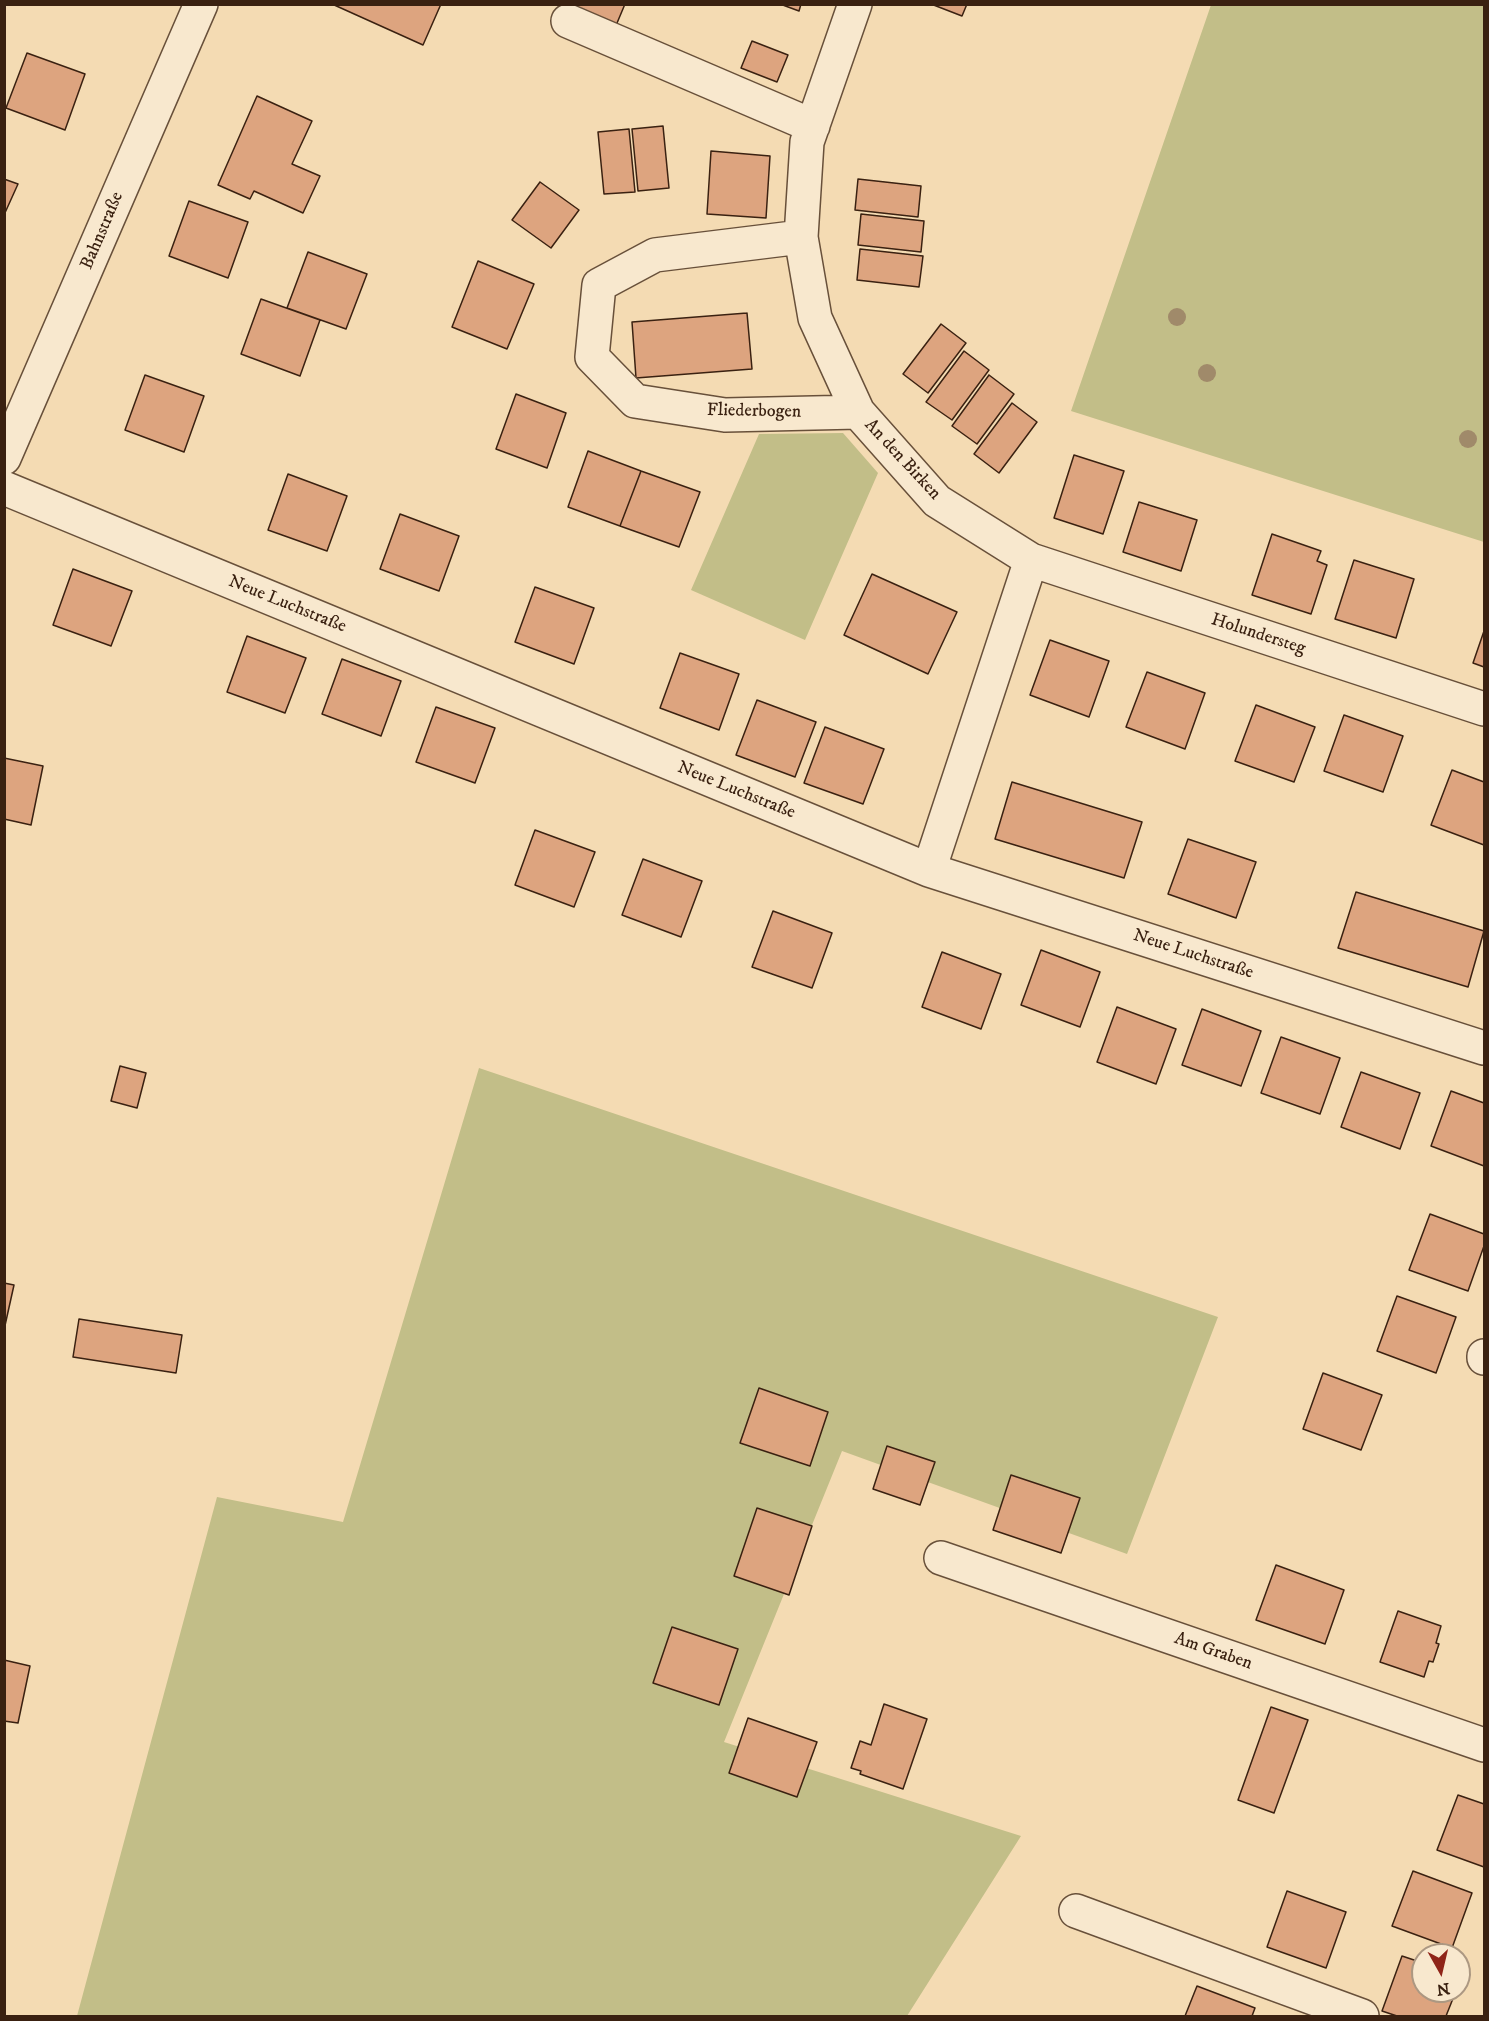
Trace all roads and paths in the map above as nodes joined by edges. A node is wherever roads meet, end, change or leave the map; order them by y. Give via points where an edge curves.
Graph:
1 (201, 4) edge
2 (855, 4) edge
3 (568, 21) dead end
4 (813, 126) junction
5 (801, 237) junction
6 (858, 412) junction
7 (4, 458) edge
8 (4, 488) edge
9 (1031, 560) junction
10 (1485, 709) edge
11 (929, 870) junction
12 (1485, 1048) edge
13 (941, 1558) dead end
14 (1485, 1745) edge
15 (1076, 1911) dead end
16 (1362, 2016) edge

1 - 7 street, Bahnstraße
2 - 4 street, An den Birken
3 - 4 street
4 - 5 street, An den Birken via 807,142
5 - 6 street, An den Birken via 815,318
5 - 6 street, Fliederbogen via 655,255 599,285 592,357 635,400 725,415
6 - 9 street, An den Birken via 937,501
8 - 11 street, Neue Luchstraße
9 - 10 street, Holundersteg
9 - 11 street
11 - 12 street, Neue Luchstraße
13 - 14 street, Am Graben
15 - 16 street

